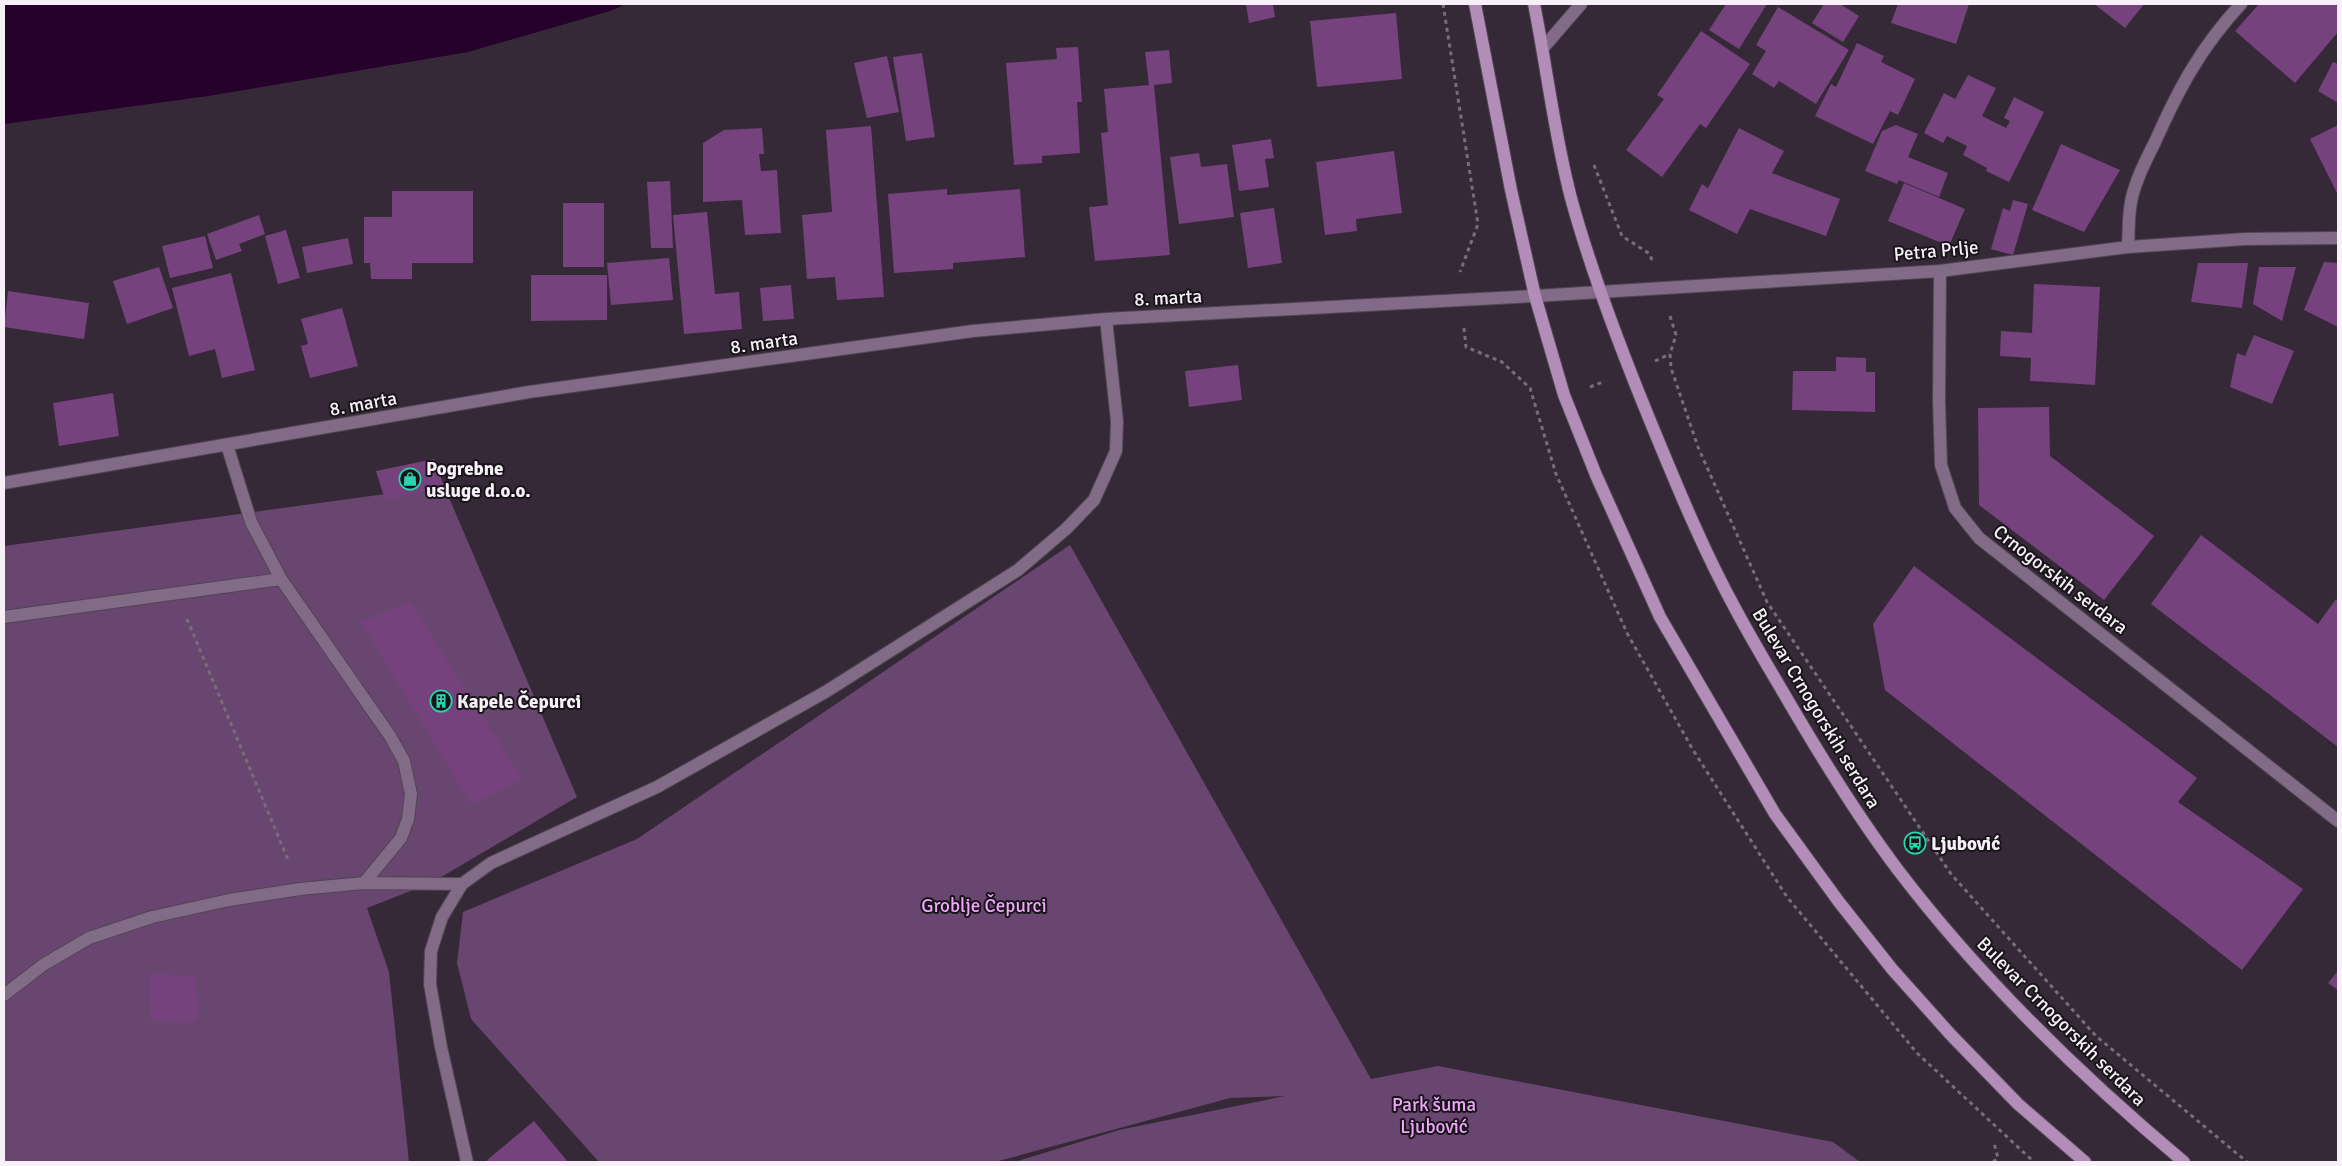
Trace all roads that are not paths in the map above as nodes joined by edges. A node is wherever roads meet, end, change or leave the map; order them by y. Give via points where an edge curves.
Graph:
1 (1475, 4) edge
2 (1534, 4) edge
3 (1581, 4) edge
4 (2241, 4) edge
5 (1543, 48) junction
6 (2338, 238) edge
7 (2128, 247) junction
8 (1940, 271) junction
9 (1601, 292) junction
10 (1536, 296) junction
11 (1106, 319) junction
12 (227, 445) junction
13 (4, 483) edge
14 (281, 579) junction
15 (4, 617) edge
16 (2338, 821) edge
17 (364, 883) junction
18 (462, 884) junction
19 (4, 995) edge
20 (467, 1162) edge
21 (2084, 1162) edge
22 (2184, 1162) edge

1 - 10 main road via 1500,141
2 - 5 main road, Bulevar Crnogorskih serdara
3 - 5 street
4 - 7 street via 2196,59 2166,117 2134,187
5 - 9 main road, Bulevar Crnogorskih serdara via 1556,137 1571,199
6 - 7 street, Petra Prlje via 2245,239
7 - 8 street, Petra Prlje
8 - 9 street, Petra Prlje
8 - 16 street, Crnogorskih serdara via 1941,465 1955,508 1979,538
9 - 10 street, Petra Prlje
9 - 22 main road, Bulevar Crnogorskih serdara via 1679,489 1735,608 1837,785 1898,870 1955,940 2012,1002 2132,1119
10 - 11 street, 8. marta
10 - 21 main road via 1564,395 1660,617 1774,814 1892,969 2018,1104
11 - 12 street, 8. marta via 973,331 529,392
11 - 18 street via 1117,421 1116,451 1094,500 1066,529 1018,570 827,690 657,787 491,863
12 - 13 street, 8. marta
12 - 14 street via 250,522
14 - 15 street
14 - 17 street via 404,761 411,794 408,818 401,838
17 - 18 street
17 - 19 street via 229,900 152,917 89,938 43,965
18 - 20 street via 442,917 431,951 430,984

